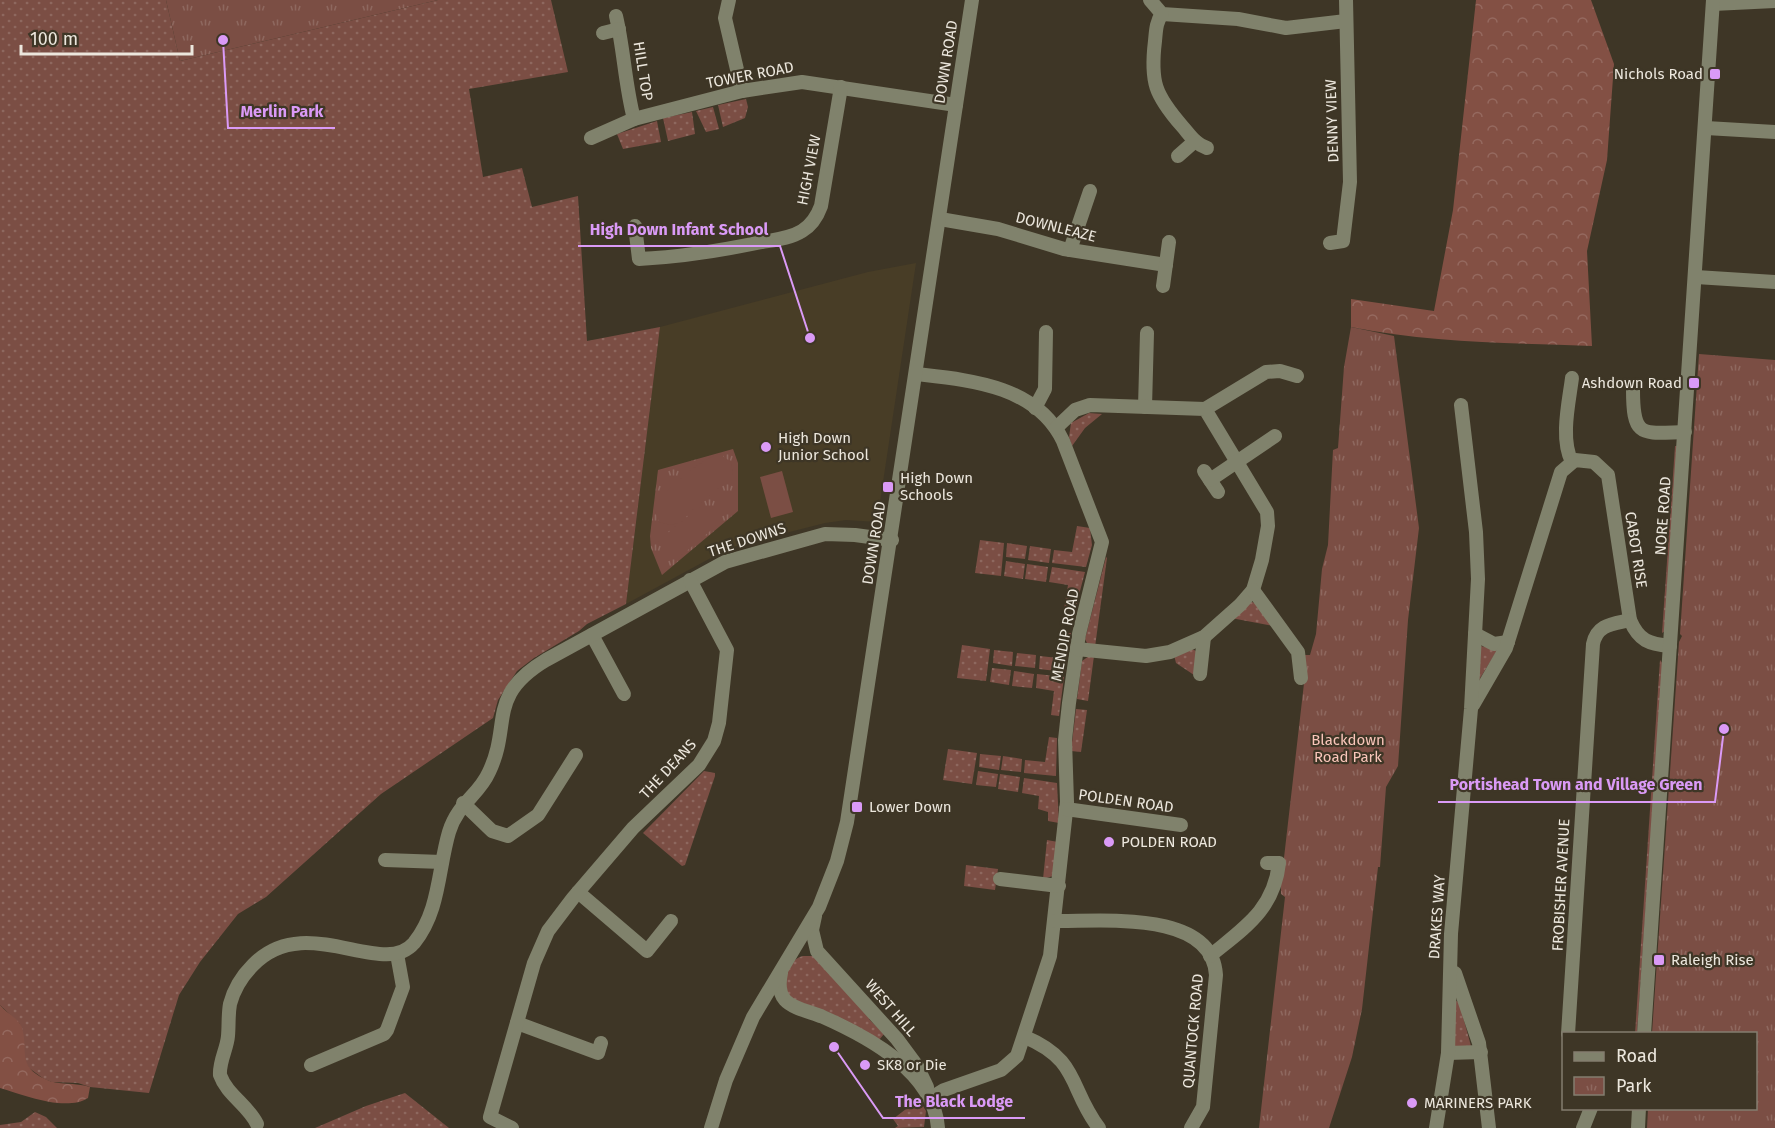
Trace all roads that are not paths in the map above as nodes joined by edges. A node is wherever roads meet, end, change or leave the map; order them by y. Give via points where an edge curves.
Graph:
1 (729, 0) edge
2 (972, 0) edge
3 (1150, 0) edge
4 (1346, 0) edge
5 (1775, 1) edge
6 (1713, 2) edge
7 (1162, 14) junction
8 (1346, 21) junction
9 (603, 33) dead end
10 (841, 87) junction
11 (742, 91) junction
12 (956, 105) junction
13 (634, 119) junction
14 (1706, 128) junction
15 (1775, 132) edge
16 (591, 138) dead end
17 (1178, 156) dead end
18 (1090, 191) dead end
19 (940, 219) junction
20 (635, 226) dead end
21 (1169, 242) dead end
22 (1340, 242) dead end
23 (1070, 250) junction
24 (1166, 265) junction
25 (1696, 277) junction
26 (1775, 282) edge
27 (1163, 286) dead end
28 (1046, 332) dead end
29 (1147, 333) dead end
30 (916, 374) junction
31 (1297, 376) dead end
32 (1572, 378) dead end
33 (1633, 390) dead end
34 (1461, 405) dead end
35 (1145, 407) junction
36 (1035, 408) junction
37 (1204, 410) junction
38 (1056, 428) junction
39 (1685, 432) junction
40 (1274, 436) dead end
41 (1237, 462) junction
42 (1572, 462) junction
43 (1218, 492) dead end
44 (892, 540) junction
45 (690, 580) junction
46 (1253, 590) junction
47 (1630, 620) junction
48 (1475, 634) junction
49 (592, 635) junction
50 (1204, 637) junction
51 (1508, 642) junction
52 (1670, 646) junction
53 (1077, 649) junction
54 (1200, 674) dead end
55 (1301, 678) dead end
56 (624, 694) dead end
57 (1471, 709) junction
58 (577, 762) dead end
59 (463, 803) junction
60 (1066, 809) junction
61 (1181, 825) dead end
62 (391, 856) dead end
63 (442, 862) junction
64 (1266, 863) dead end
65 (1000, 879) dead end
66 (1059, 886) junction
67 (578, 892) junction
68 (815, 914) junction
69 (671, 921) dead end
70 (1055, 921) junction
71 (817, 951) junction
72 (397, 954) junction
73 (1210, 956) junction
74 (1451, 956) junction
75 (783, 968) junction
76 (787, 1002) junction
77 (753, 1017) junction
78 (517, 1023) junction
79 (1568, 1032) edge
80 (1644, 1032) edge
81 (1025, 1037) junction
82 (897, 1039) junction
83 (884, 1051) junction
84 (1480, 1052) junction
85 (598, 1053) dead end
86 (1448, 1053) junction
87 (315, 1060) dead end
88 (929, 1097) junction
89 (1590, 1110) edge
90 (1639, 1110) edge
91 (257, 1117) dead end
92 (486, 1122) edge
93 (512, 1128) edge
94 (711, 1128) edge
95 (939, 1128) edge
96 (1100, 1128) edge
97 (1191, 1128) edge
98 (1436, 1128) edge
99 (1489, 1128) edge
100 (1583, 1128) edge
101 (1638, 1128) edge

1 - 11 street via 725,18
2 - 12 street, DOWN ROAD
3 - 7 street
4 - 8 street, DENNY VIEW
5 - 6 street
6 - 14 street, NORE ROAD
7 - 8 street via 1238,19 1286,28
7 - 17 street via 1157,21 1153,61 1155,88 1164,106 1201,145
8 - 22 street, DENNY VIEW via 1350,182
9 - 13 street, HILL TOP via 617,23
10 - 11 street, TOWER ROAD via 802,82
10 - 12 street, TOWER ROAD
10 - 20 street, HIGH VIEW via 823,198 816,219 808,227 790,236 639,266
11 - 13 street, TOWER ROAD
12 - 19 street, DOWN ROAD
13 - 16 street, TOWER ROAD
14 - 15 street
14 - 25 street, NORE ROAD
18 - 23 street via 1079,205
19 - 23 street, DOWNLEAZE via 992,228
19 - 30 street, DOWN ROAD
21 - 24 street
23 - 24 street, DOWNLEAZE
24 - 27 street
25 - 26 street
25 - 39 street, NORE ROAD
28 - 36 street via 1045,389
29 - 35 street
30 - 36 street, MENDIP ROAD via 982,382 1016,395
30 - 44 street, DOWN ROAD
31 - 37 street via 1277,370 1266,372
32 - 42 street via 1565,393
33 - 39 street via 1633,417 1641,429 1651,433
34 - 48 street, DRAKES WAY via 1459,446 1477,546
35 - 37 street
35 - 38 street via 1085,406 1069,414
36 - 38 street, MENDIP ROAD
37 - 41 street
38 - 53 street, MENDIP ROAD via 1102,543
39 - 52 street, NORE ROAD
40 - 41 street
41 - 43 street via 1207,476
41 - 46 street via 1268,516
42 - 47 street, CABOT RISE via 1590,460 1608,475
42 - 51 street via 1561,472
44 - 45 street, THE DOWNS via 825,534 736,558
44 - 68 street, DOWN ROAD via 853,791 837,861
45 - 49 street, THE DOWNS
45 - 67 street, THE DEANS via 727,650 716,736 699,765 633,828
46 - 50 street
46 - 55 street via 1298,652
47 - 52 street via 1642,640
47 - 79 street, FROBISHER AVENUE via 1603,627 1593,644
48 - 51 street via 1494,644
48 - 57 street, DRAKES WAY
49 - 56 street
49 - 59 street, THE DOWNS via 533,668 515,687 501,715 491,770
50 - 53 street via 1154,656
50 - 54 street
51 - 57 street, DRAKES WAY
52 - 80 street, NORE ROAD
53 - 60 street, MENDIP ROAD via 1065,740
57 - 74 street, DRAKES WAY
58 - 59 street via 536,818 508,836 501,837 489,829
59 - 63 street, THE DOWNS via 450,830
60 - 61 street, POLDEN ROAD
60 - 66 street, MENDIP ROAD
62 - 63 street
63 - 72 street, THE DOWNS via 436,896 425,925 413,944
64 - 73 street via 1279,863 1270,899
65 - 66 street
66 - 70 street, MENDIP ROAD
67 - 69 street via 643,956
67 - 78 street, THE DEANS via 540,948
68 - 71 street via 812,930
68 - 75 street, DOWN ROAD
70 - 73 street, QUANTOCK ROAD via 1164,926 1199,940
70 - 81 street, MENDIP ROAD via 1049,962
71 - 75 street via 800,953
71 - 82 street, WEST HILL
72 - 87 street via 402,991 389,1039
72 - 91 street via 294,943 256,962 235,990 229,1013 236,1031 220,1075
73 - 97 street, QUANTOCK ROAD via 1216,975 1203,1104
74 - 84 street
74 - 86 street, DRAKES WAY
75 - 76 street via 780,987
75 - 77 street, DOWN ROAD
76 - 77 street via 764,1005
76 - 83 street, WEST HILL via 849,1029
77 - 94 street, DOWN ROAD
78 - 85 street
78 - 92 street, THE DEANS
81 - 88 street, MENDIP ROAD via 1017,1056 1005,1068
81 - 96 street via 1055,1052
82 - 83 street
82 - 88 street, WEST HILL via 919,1069
83 - 88 street, WEST HILL
84 - 86 street
84 - 99 street
86 - 98 street, DRAKES WAY
88 - 95 street, WEST HILL
89 - 100 street
90 - 101 street
92 - 93 street, THE DEANS

